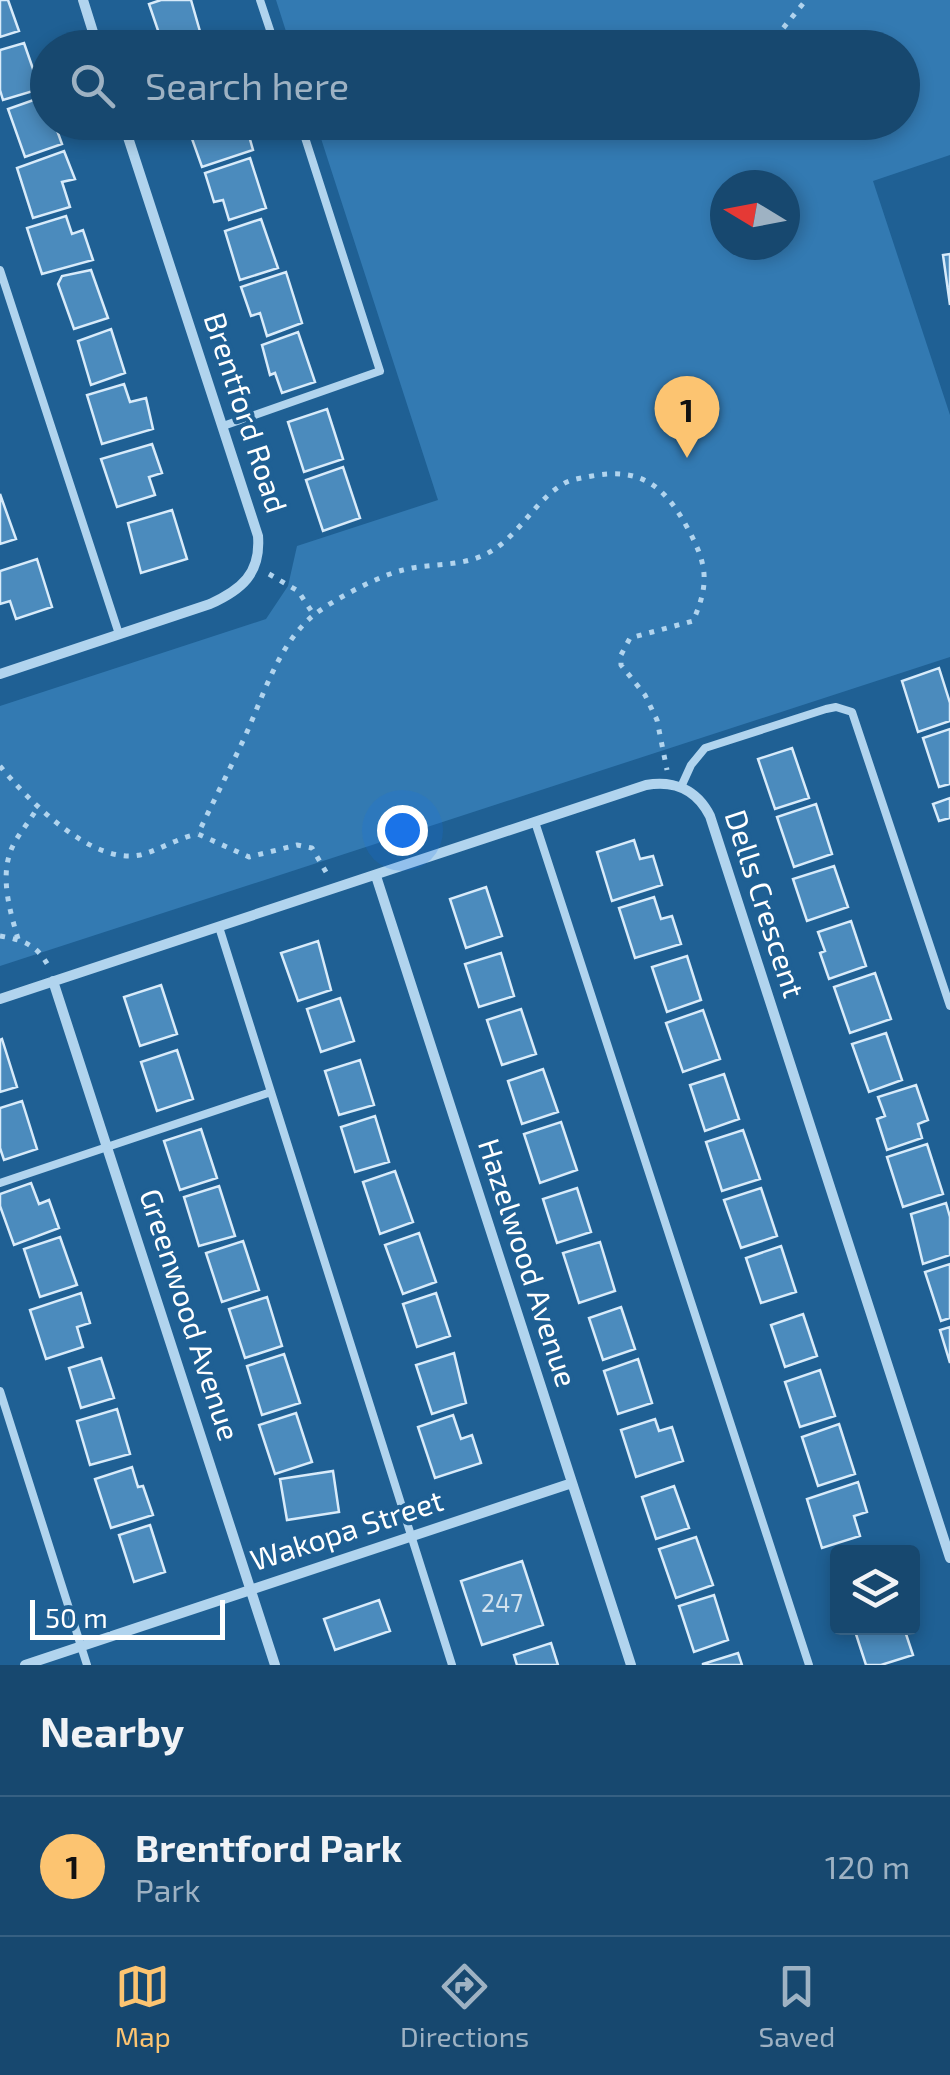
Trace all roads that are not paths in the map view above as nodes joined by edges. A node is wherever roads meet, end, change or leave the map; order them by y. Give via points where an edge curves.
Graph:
1 (83, 0) edge
2 (260, 0) edge
3 (92, 30) edge
4 (270, 30) edge
5 (129, 140) edge
6 (306, 140) edge
7 (0, 270) edge
8 (223, 426) junction
9 (119, 634) junction
10 (0, 674) edge
11 (681, 787) junction
12 (535, 822) junction
13 (376, 876) junction
14 (219, 927) junction
15 (53, 981) junction
16 (0, 999) edge
17 (950, 1006) edge
18 (271, 1092) junction
19 (108, 1148) junction
20 (0, 1183) edge
21 (0, 1392) edge
22 (572, 1483) junction
23 (412, 1536) junction
24 (950, 1558) edge
25 (251, 1590) junction
26 (80, 1648) junction
27 (25, 1665) edge
28 (86, 1665) edge
29 (275, 1665) edge
30 (452, 1665) edge
31 (631, 1665) edge
32 (809, 1665) edge

1 - 3 street
2 - 4 lane
5 - 8 street, Brentford Road
6 - 8 lane via 380,370
7 - 9 lane
8 - 9 street, Brentford Road via 258,536 254,565 232,594
9 - 10 street
11 - 12 street via 646,785
11 - 17 lane via 705,748 826,709 852,712
11 - 24 street, Dells Crescent via 710,816
12 - 13 street
12 - 32 lane
13 - 14 street
13 - 22 street, Hazelwood Avenue
14 - 15 street
14 - 18 lane
15 - 16 street
15 - 19 street, Greenwood Avenue
18 - 19 lane
18 - 23 lane
19 - 20 lane
19 - 25 street, Greenwood Avenue
21 - 26 lane
22 - 23 street, Wakopa Street
22 - 31 street, Hazelwood Avenue
23 - 25 street, Wakopa Street
23 - 30 lane
25 - 26 street, Wakopa Street
25 - 29 street, Greenwood Avenue
26 - 27 street, Wakopa Street
26 - 28 lane

